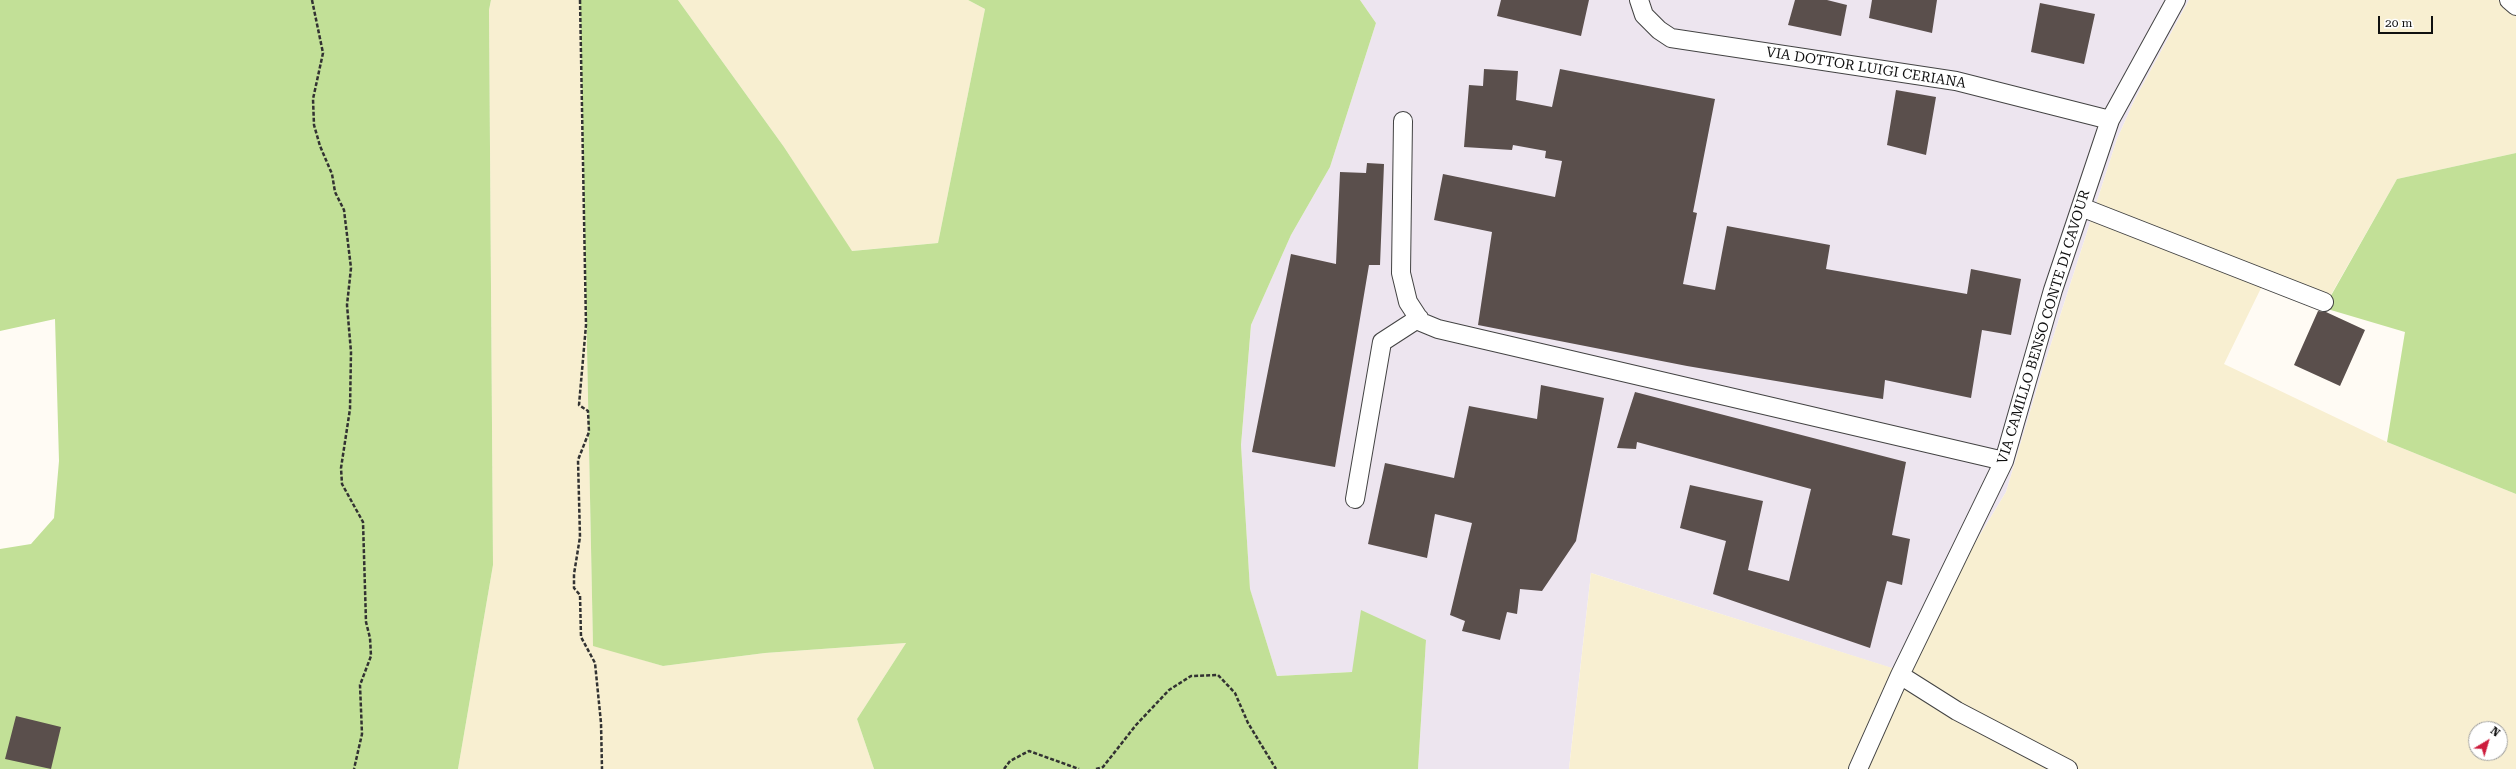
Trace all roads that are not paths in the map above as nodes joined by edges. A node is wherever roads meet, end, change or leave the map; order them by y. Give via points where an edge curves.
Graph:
1 (1640, 0) edge
2 (2176, 0) edge
3 (2509, 0) edge
4 (2516, 6) edge
5 (2110, 120) junction
6 (1403, 121) dead end
7 (2081, 206) junction
8 (2324, 302) dead end
9 (1419, 318) junction
10 (2004, 461) junction
11 (1355, 499) dead end
12 (1900, 675) junction
13 (1858, 769) edge
14 (2068, 769) edge

1 - 5 street, VIA DOTTOR LUIGI CERIANA via 1644,15 1671,38 1956,81
2 - 5 street, VIA CAMILLO BENSO CONTE DI CAVOUR
3 - 4 street
5 - 7 street, VIA CAMILLO BENSO CONTE DI CAVOUR
6 - 9 street via 1401,273 1408,302
7 - 8 street
7 - 10 street, VIA CAMILLO BENSO CONTE DI CAVOUR via 2053,290
9 - 10 street via 1421,322 1438,329
9 - 11 street via 1382,342
10 - 12 street, VIA CAMILLO BENSO CONTE DI CAVOUR
12 - 13 street, VIA CAMILLO BENSO CONTE DI CAVOUR
12 - 14 street via 1957,711

